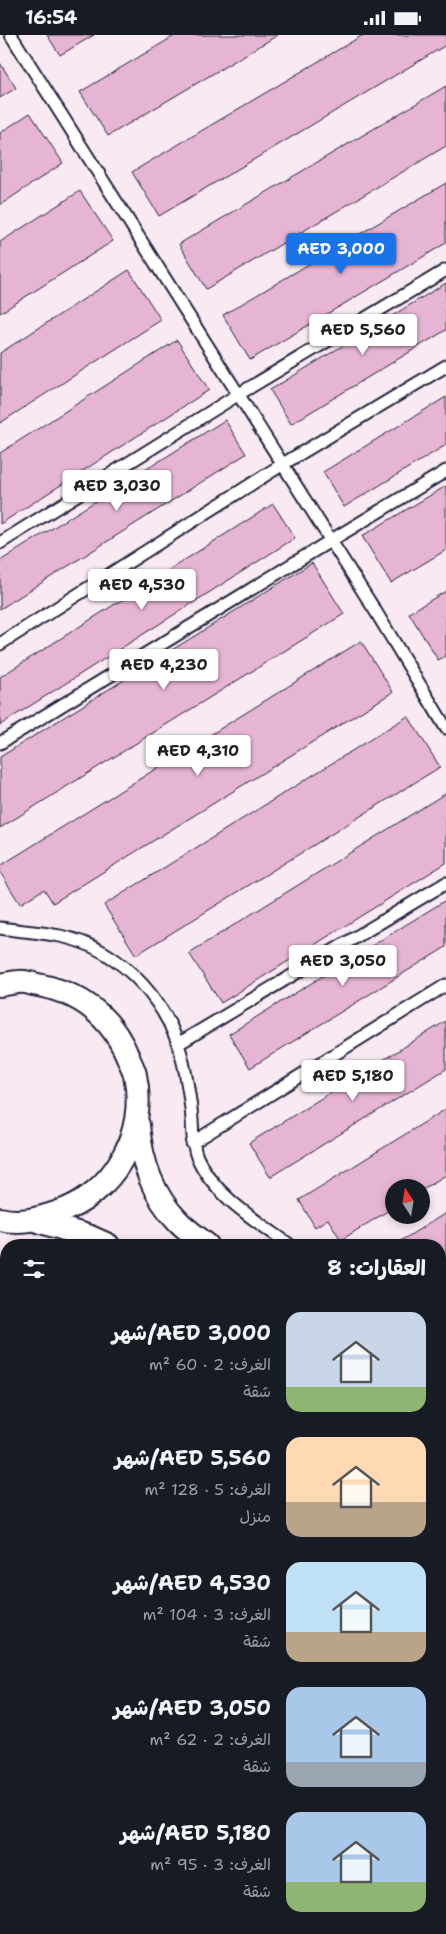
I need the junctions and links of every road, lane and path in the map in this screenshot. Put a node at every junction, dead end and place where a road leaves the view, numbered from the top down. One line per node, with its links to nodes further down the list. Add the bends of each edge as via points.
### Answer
1 (12, 35): 4 (lane)
2 (446, 270): 4 (lane)
3 (446, 366): 5 (lane)
4 (238, 394): 5 (lane); 8 (lane)
5 (283, 464): 7 (lane); 9 (lane)
6 (446, 471): 7 (lane)
7 (330, 541): 10 (lane); 11 (lane)
8 (0, 543)
9 (0, 644)
10 (446, 729)
11 (0, 743)
12 (446, 883): 16 (lane)
13 (0, 928): 16 (lane, via 61,936 110,957 148,990 165,1014)
14 (7, 981): 17 (street, via 59,989 94,1008 120,1038 135,1074)
15 (446, 985): 18 (lane)
16 (178, 1044): 18 (lane, via 189,1094)
17 (138, 1114): 19 (street, via 127,1152 104,1184 73,1207); 22 (street, via 140,1148 160,1200)
18 (192, 1143): 23 (lane, via 203,1168 223,1193)
19 (35, 1219): 20 (street); 21 (street)
20 (2, 1221)
21 (94, 1239)
22 (199, 1239)
23 (282, 1239)

